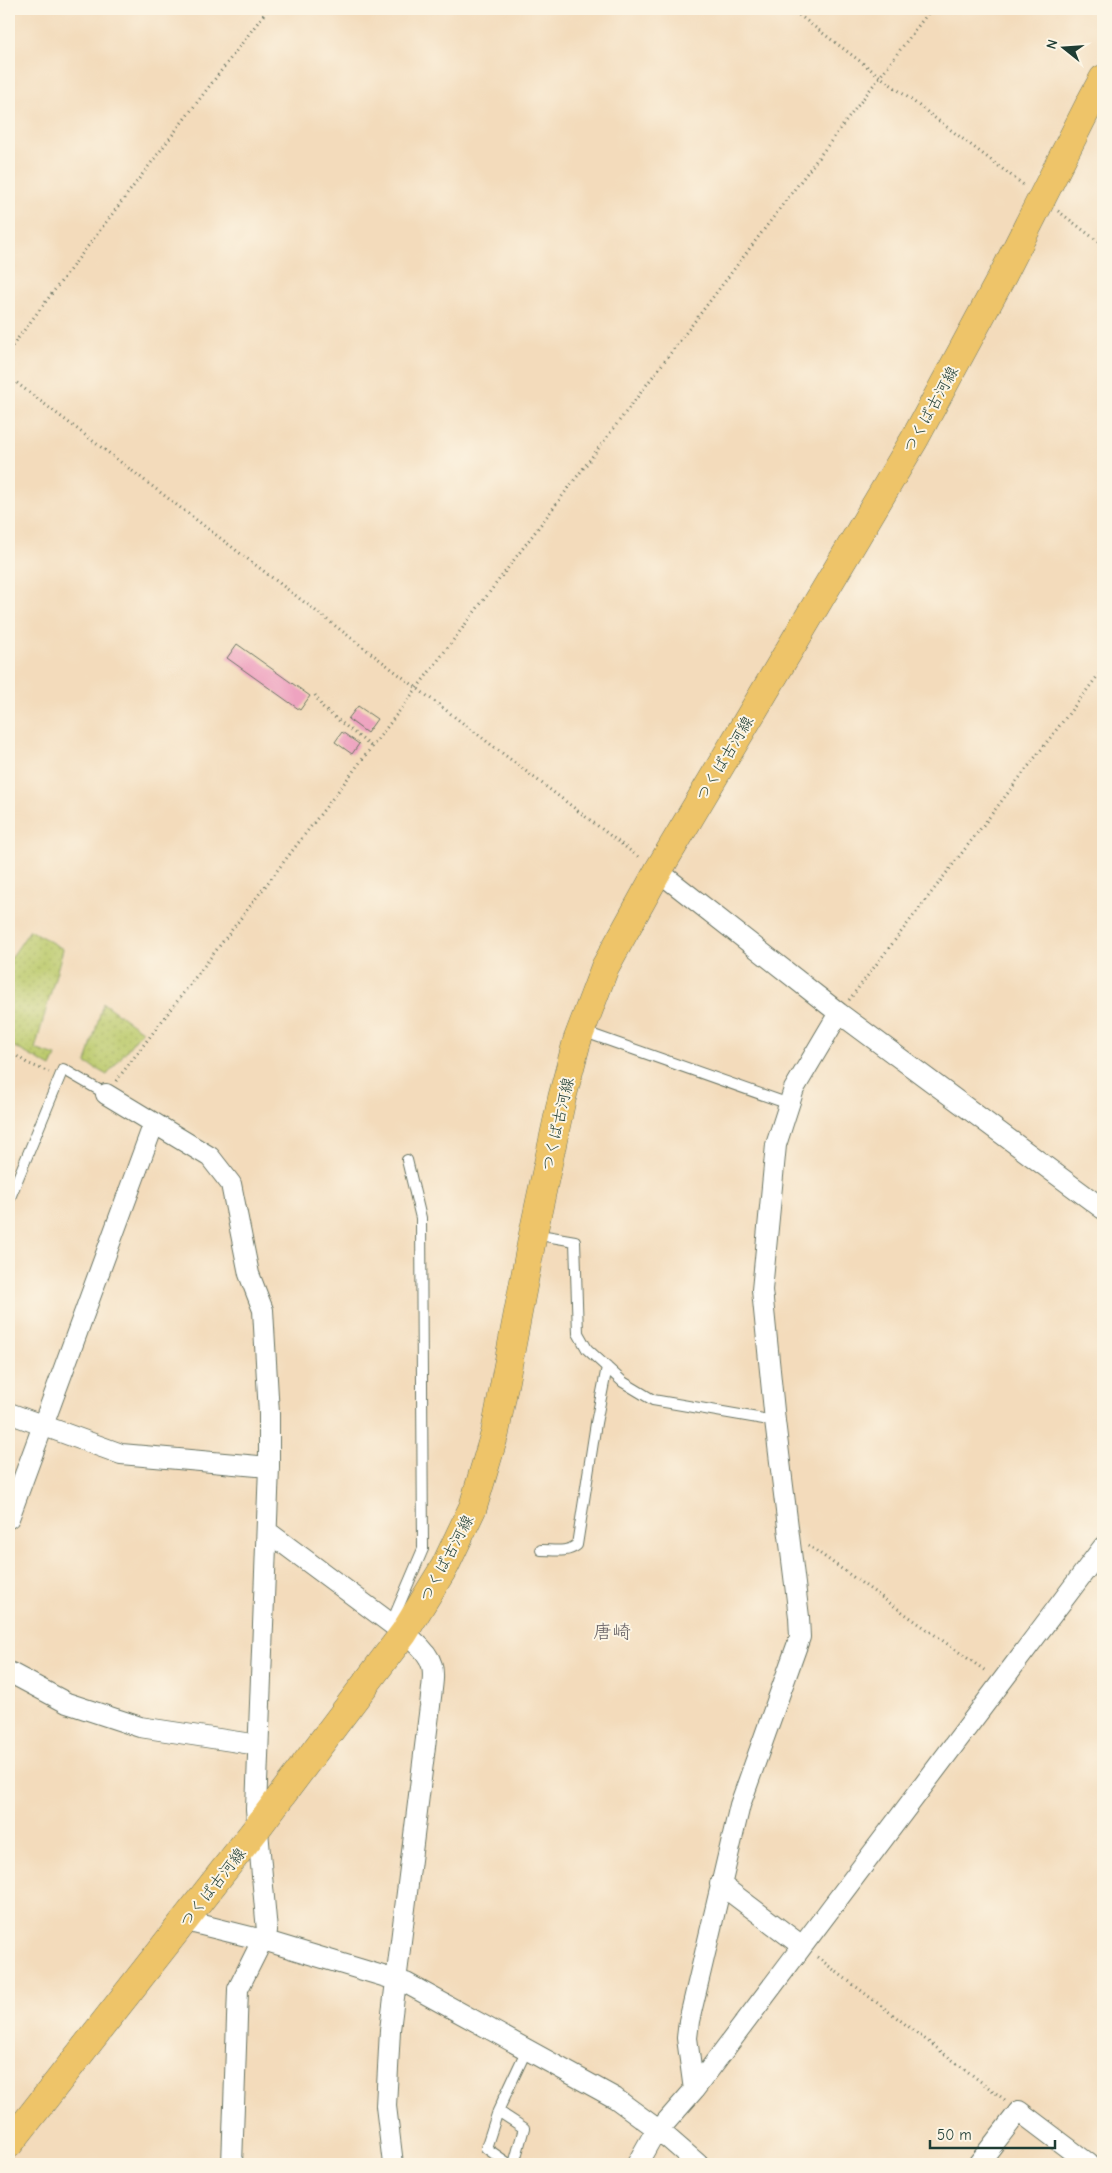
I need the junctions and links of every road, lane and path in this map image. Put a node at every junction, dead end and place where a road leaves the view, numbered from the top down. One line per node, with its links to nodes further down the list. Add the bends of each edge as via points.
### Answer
1 (268, 9): 8 (path)
2 (791, 9): 4 (path)
3 (931, 9): 4 (path)
4 (880, 75): 6 (path); 11 (path)
5 (1103, 79): 6 (main road, つくば古河線)
6 (1042, 198): 7 (path); 14 (main road, つくば古河線, via 914,440)
7 (1103, 246)
8 (9, 350)
9 (9, 377): 11 (path)
10 (1103, 669): 15 (path)
11 (417, 688): 13 (path); 14 (path)
12 (315, 695): 13 (path, via 323,708)
13 (372, 747): 19 (path)
14 (658, 871): 15 (street); 16 (main road, つくば古河線, via 605,967)
15 (839, 1014): 20 (street, via 794,1089); 24 (street)
16 (581, 1031): 20 (lane); 25 (main road, つくば古河線, via 566,1081)
17 (9, 1051): 18 (path, via 27,1063)
18 (59, 1076): 19 (lane, via 63,1069); 23 (lane)
19 (106, 1094): 21 (street)
20 (789, 1104): 28 (street, via 776,1145 762,1290)
21 (154, 1123): 29 (street); 30 (street, via 210,1157 231,1184 248,1274 263,1310)
22 (407, 1160): 36 (lane, via 421,1218 422,1549)
23 (9, 1200)
24 (1103, 1209)
25 (533, 1234): 26 (lane, via 575,1241 578,1333 588,1349); 36 (main road, つくば古河線, via 495,1433 482,1481 453,1551)
26 (607, 1367): 28 (lane, via 653,1400); 35 (lane, via 577,1545 561,1551)
27 (9, 1414): 29 (street)
28 (775, 1421): 33 (street)
29 (44, 1427): 30 (street, via 122,1454); 31 (street)
30 (269, 1467): 32 (street)
31 (9, 1518)
32 (268, 1532): 36 (street); 39 (street)
33 (790, 1534): 38 (path); 41 (street, via 800,1637 740,1805)
34 (1103, 1547): 38 (street)
35 (541, 1550)
36 (397, 1629): 40 (main road, つくば古河線); 45 (street, via 426,1651 433,1663 433,1674)
37 (9, 1672): 39 (street, via 67,1703 140,1726)
38 (1002, 1682): 44 (street)
39 (258, 1745): 40 (street)
40 (257, 1828): 42 (main road, つくば古河線); 43 (street, via 267,1931)
41 (720, 1884): 44 (street); 47 (street, via 688,2021)
42 (186, 1921): 43 (street); 51 (main road, つくば古河線)
43 (263, 1940): 45 (street); 52 (street, via 238,1989)
44 (802, 1946): 47 (street); 49 (path)
45 (397, 1981): 46 (street); 53 (street, via 390,2030 386,2106)
46 (527, 2049): 48 (lane); 50 (street, via 615,2098)
47 (694, 2090): 50 (street)
48 (498, 2111): 54 (lane, via 486,2148); 55 (lane, via 524,2128)
49 (1019, 2111): 58 (street); 59 (street)
50 (660, 2131): 56 (street, via 645,2148); 57 (street)
51 (9, 2144)
52 (232, 2164)
53 (393, 2164)
54 (508, 2164)
55 (514, 2164)
56 (637, 2164)
57 (698, 2164)
58 (978, 2164)
59 (1089, 2164)

